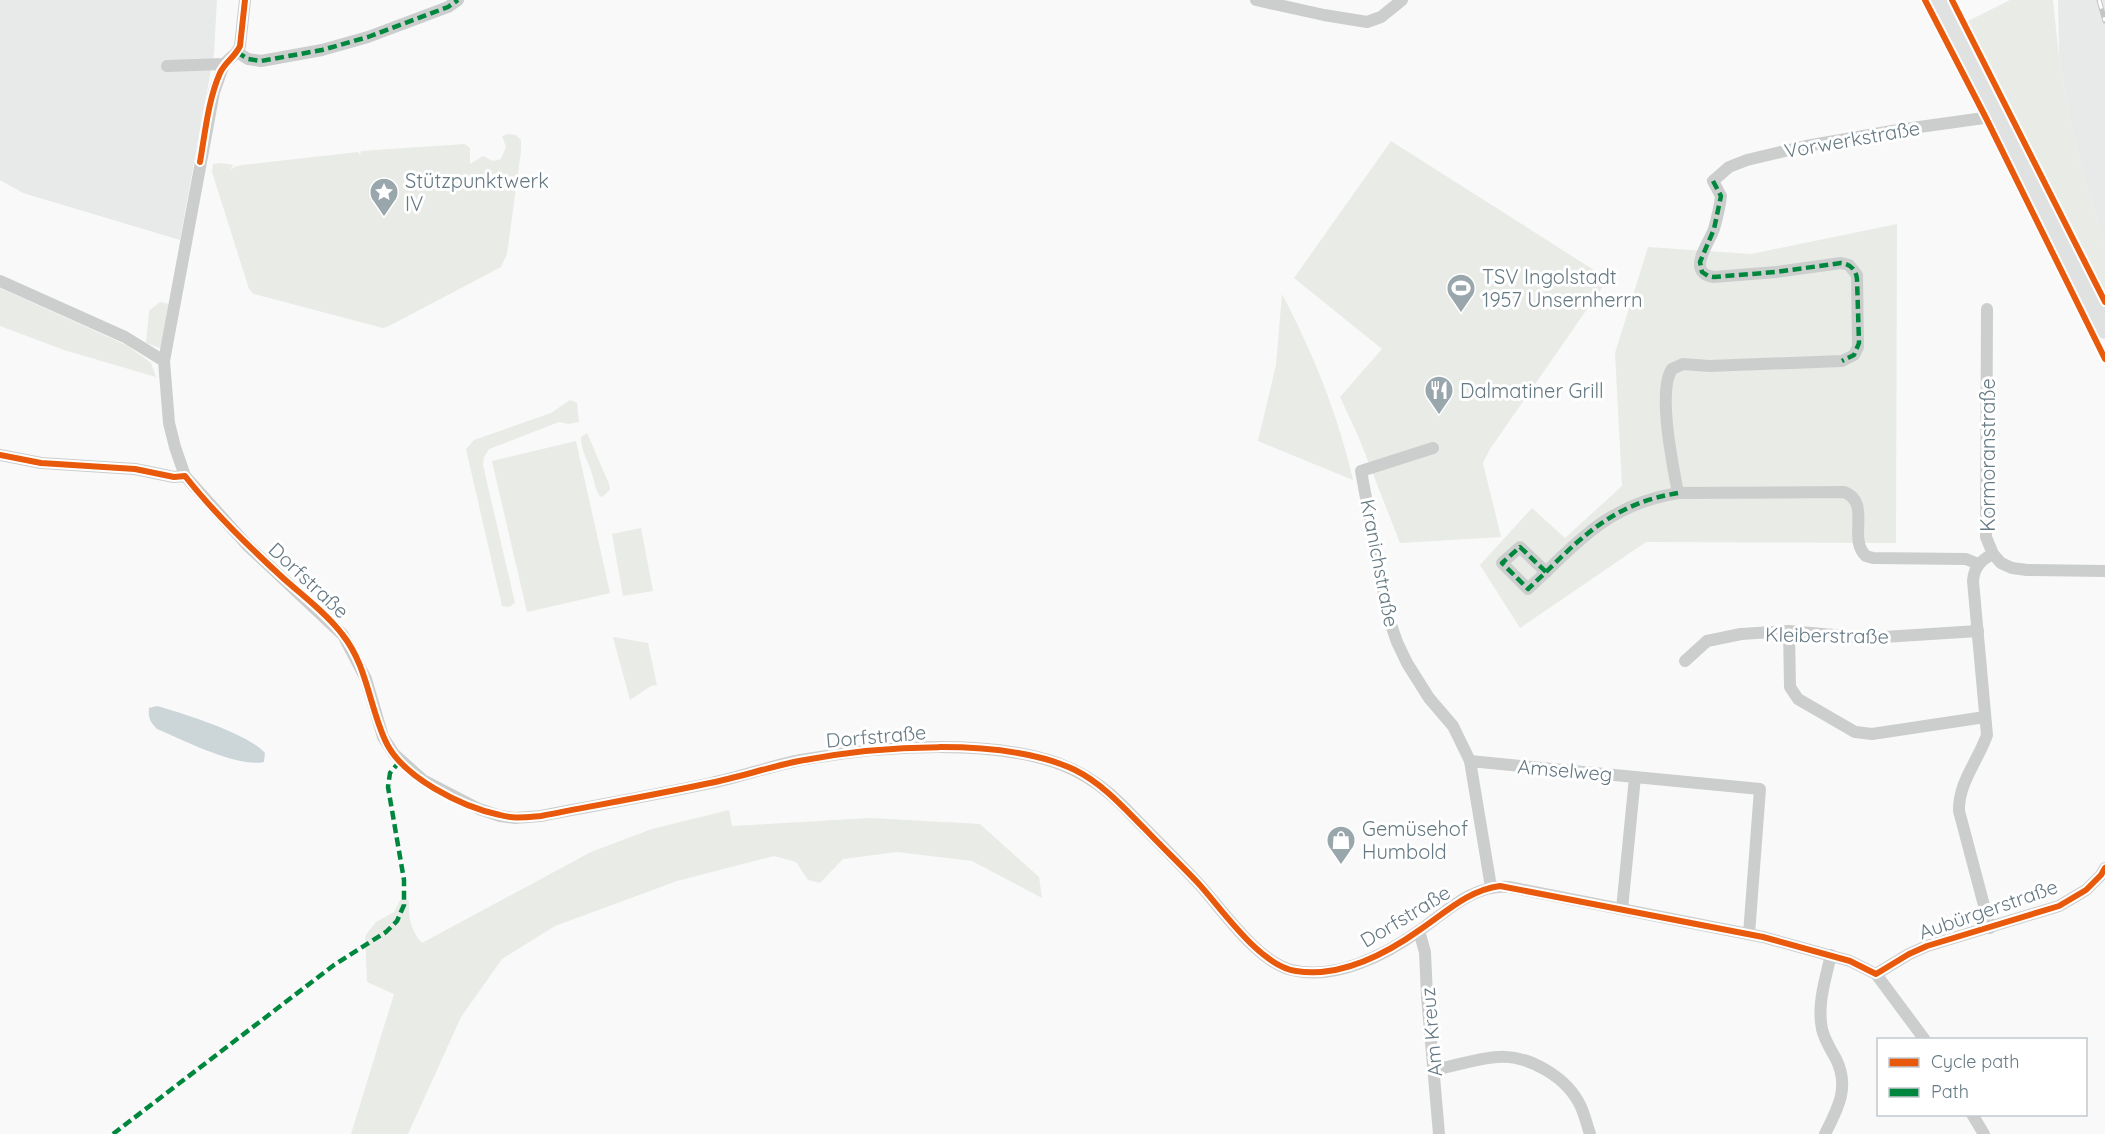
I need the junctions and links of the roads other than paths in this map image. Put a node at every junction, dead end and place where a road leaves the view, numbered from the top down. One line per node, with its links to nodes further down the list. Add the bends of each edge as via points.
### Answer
1 (245, 0): 6 (street)
2 (458, 0): 6 (street, via 368,37 322,50 261,61)
3 (1256, 0): 4 (street, via 1367,22 1381,17)
4 (1402, 0)
5 (1940, 0): 9 (main road)
6 (237, 52): 7 (street)
7 (225, 64): 8 (street); 13 (street, via 214,92)
8 (167, 66)
9 (1998, 116): 12 (main road); 17 (street, Vorwerkstraße, via 1777,153 1738,163 1713,181 1721,196 1714,229 1700,262 1702,272 1714,278 1849,265 1857,275 1859,343 1854,355 1842,361 1683,364 1672,369 1667,380 1666,418)
10 (0, 281): 13 (street, via 125,337)
11 (1987, 309): 18 (street, Kormoranstraße, via 1986,537)
12 (2105, 328)
13 (164, 361): 16 (street, via 169,423)
14 (1434, 448): 26 (street, Kranichstraße, via 1361,471 1388,616 1397,642 1429,698 1453,726)
15 (0, 455): 16 (street, via 40,463)
16 (185, 476): 32 (street, Dorfstraße, via 247,545 343,635 366,679 383,737 394,754 423,780 479,809 515,818 541,816 710,783 799,760 861,751 912,747 996,751 1060,764 1106,790 1249,941 1286,968 1318,972 1350,965 1390,949)
17 (1678, 493): 19 (street, via 1844,492 1852,495 1858,505 1859,547 1866,556 1966,559); 21 (street, via 1647,500 1610,516)
18 (1993, 554): 19 (street); 20 (street, Kormoranstraße, via 2012,568)
19 (1978, 564): 23 (street, via 1973,580)
20 (2105, 571)
21 (1546, 572)
22 (1789, 631): 23 (street, Kleiberstraße, via 1868,638); 24 (street, Kleiberstraße, via 1707,641); 25 (street, via 1790,687 1798,699 1855,732 1872,734)
23 (1978, 631): 25 (street)
24 (1685, 661)
25 (1985, 717): 31 (street, via 1987,735 1962,787 1959,811)
26 (1470, 761): 27 (street, Amselweg); 29 (street, Kranichstraße)
27 (1635, 777): 30 (street, Amselweg); 33 (street, via 1760,789)
28 (2105, 868): 31 (street, Aubürgerstraße, via 2086,890 2059,906)
29 (1491, 887): 30 (street, Dorfstraße); 32 (street, Dorfstraße, via 1468,896)
30 (1622, 909): 33 (street, Dorfstraße)
31 (1990, 928): 35 (street, Aubürgerstraße, via 1927,946)
32 (1419, 931): 37 (street, Am Kreuz, via 1425,952)
33 (1749, 934): 34 (street, Dorfstraße)
34 (1830, 955): 35 (street, Dorfstraße); 41 (street, via 1820,1007 1822,1032 1844,1083)
35 (1876, 974): 36 (street, Dorfstraße)
36 (1924, 1038)
37 (1434, 1070): 39 (street, Am Kreuz); 40 (street, via 1498,1057 1521,1059 1545,1069 1567,1086 1581,1107)
38 (1973, 1116): 42 (street)
39 (1439, 1134)
40 (1590, 1134)
41 (1826, 1134)
42 (1983, 1134)

